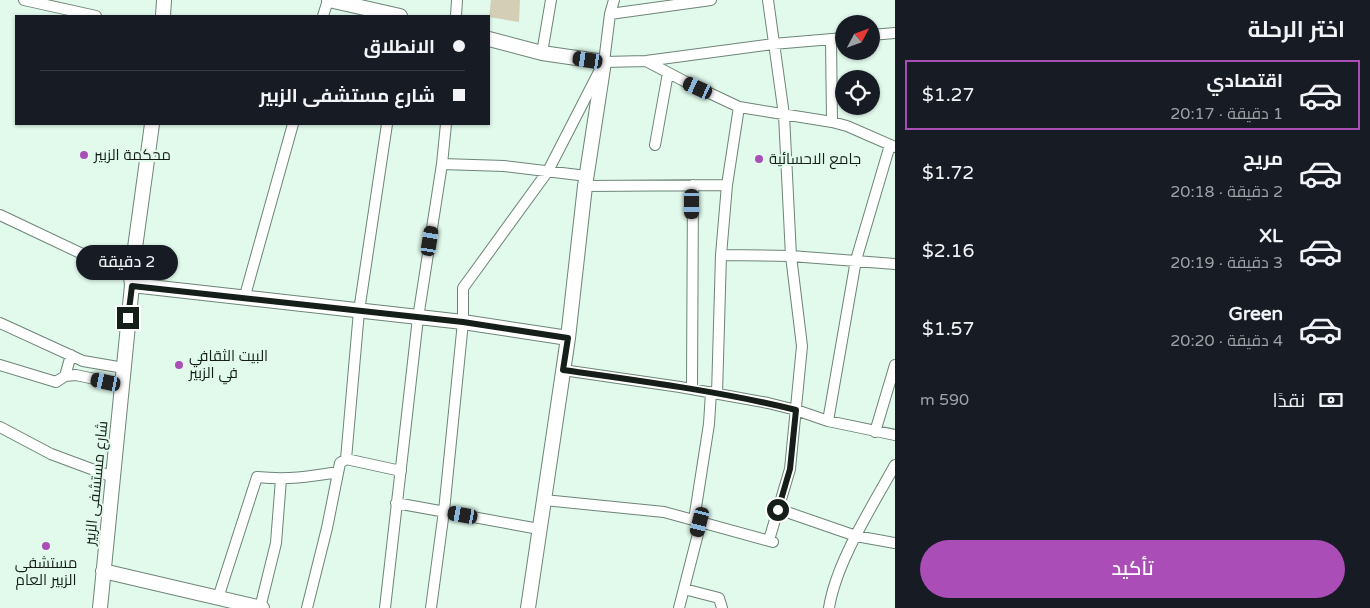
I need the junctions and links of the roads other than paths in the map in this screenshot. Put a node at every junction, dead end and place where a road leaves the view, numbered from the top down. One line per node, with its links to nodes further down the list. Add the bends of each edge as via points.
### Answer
1 (24, 0): 11 (street)
2 (164, 0): 12 (street)
3 (328, 0): 9 (street); 13 (street)
4 (458, 0): 15 (street)
5 (551, 0): 22 (street)
6 (614, 0): 10 (street)
7 (711, 0): 10 (street)
8 (768, 0): 21 (street)
9 (374, 5): 14 (street)
10 (610, 14): 24 (street)
11 (92, 15)
12 (163, 15)
13 (323, 15)
14 (398, 15)
15 (456, 15)
16 (895, 33): 17 (street)
17 (880, 34)
18 (490, 39): 22 (street)
19 (830, 39): 20 (street); 21 (street); 28 (street)
20 (835, 39)
21 (773, 44): 23 (street); 27 (street)
22 (542, 53): 24 (street)
23 (646, 61): 24 (street); 25 (street)
24 (604, 62): 36 (street); 37 (street)
25 (668, 73): 26 (street); 33 (street)
26 (739, 107): 27 (street); 38 (street)
27 (784, 115): 28 (street); 42 (street)
28 (832, 122): 34 (street)
29 (152, 125): 45 (street, شارع مستشفى الزبير)
30 (293, 125): 46 (street)
31 (387, 125): 47 (street)
32 (446, 125): 35 (street)
33 (655, 145)
34 (893, 146): 43 (street)
35 (442, 164): 36 (street); 48 (street)
36 (548, 171): 37 (street); 49 (street, via 463,288)
37 (586, 181): 39 (street); 51 (street)
38 (727, 184): 39 (street); 41 (street)
39 (692, 185): 59 (street)
40 (0, 216): 45 (street)
41 (721, 255): 42 (street); 60 (street)
42 (791, 256): 43 (street); 61 (street, via 802,346)
43 (856, 260): 44 (street); 62 (street)
44 (895, 264)
45 (131, 281): 46 (street); 55 (street, شارع مستشفى الزبير)
46 (244, 299): 47 (street)
47 (359, 311): 48 (street); 66 (street)
48 (418, 318): 49 (street); 68 (street)
49 (463, 322): 51 (street); 75 (street)
50 (0, 323): 52 (street)
51 (568, 338): 56 (street)
52 (71, 355): 55 (street, via 83,361); 57 (street)
53 (0, 365): 57 (street, via 56,382)
54 (895, 366): 64 (street)
55 (124, 368): 58 (street, شارع مستشفى الزبير)
56 (563, 370): 59 (street); 72 (street)
57 (65, 376): 58 (street, via 76,375)
58 (122, 385): 70 (street, شارع مستشفى الزبير)
59 (692, 389): 60 (street)
60 (714, 393): 61 (street); 76 (street)
61 (796, 410): 62 (street); 74 (street, via 790,469)
62 (828, 421): 64 (street)
63 (0, 427): 70 (street, via 51,454)
64 (875, 432): 65 (street)
65 (895, 435)
66 (346, 458): 68 (street); 69 (street, via 340,463)
67 (895, 465): 78 (street)
68 (401, 471): 73 (street)
69 (338, 472): 71 (street); 85 (street)
70 (113, 476): 80 (street, شارع مستشفى الزبير)
71 (281, 479): 82 (street, via 257,476); 84 (street, via 276,543)
72 (544, 500): 76 (street, via 664,512); 77 (street)
73 (396, 503): 75 (street); 86 (street)
74 (778, 510): 76 (street, via 771,541); 78 (street)
75 (444, 512): 77 (street); 87 (street)
76 (697, 521): 81 (street)
77 (539, 529): 88 (street)
78 (856, 536): 79 (street); 91 (street, via 832,591)
79 (895, 543)
80 (104, 571): 82 (street); 83 (street, شارع مستشفى الزبير)
81 (684, 589): 89 (street); 90 (street, via 719,598)
82 (218, 598): 84 (street)
83 (100, 608)
84 (261, 608)
85 (306, 608)
86 (385, 608)
87 (431, 608)
88 (528, 608)
89 (679, 608)
90 (722, 608)
91 (829, 608)

